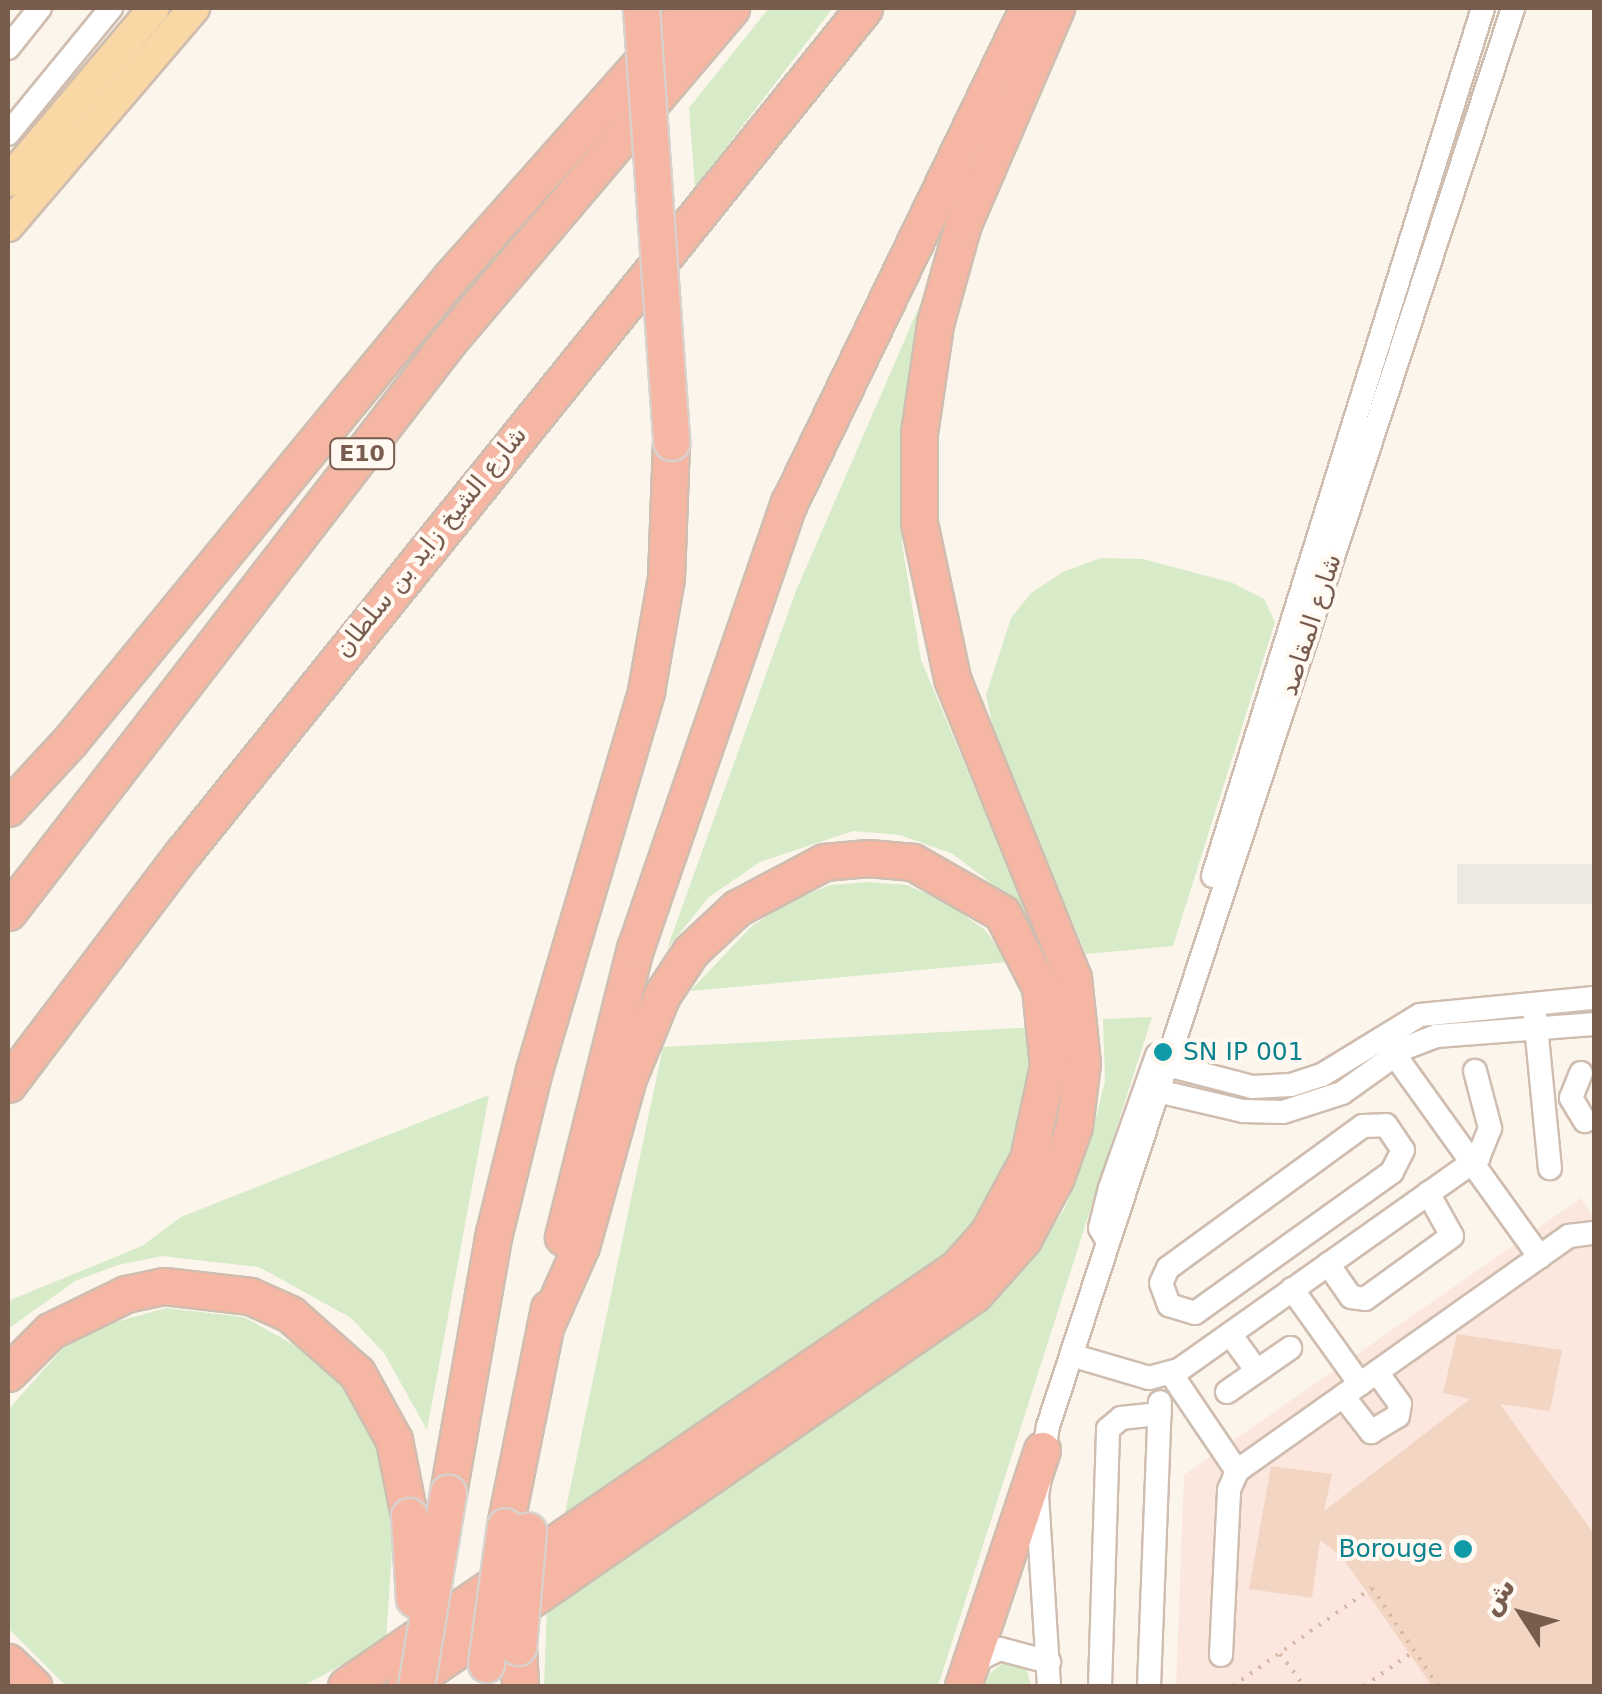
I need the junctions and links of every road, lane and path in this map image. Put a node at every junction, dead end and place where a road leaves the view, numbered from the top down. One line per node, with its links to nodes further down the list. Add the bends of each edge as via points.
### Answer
1 (40, 8): 13 (street)
2 (110, 8): 14 (street)
3 (154, 8): 15 (main road)
4 (194, 8): 16 (main road)
5 (641, 8): 64 (highway, bridge, via 671,442 666,578 646,691 534,1070 494,1233 448,1493)
6 (690, 8): 17 (highway, via 450,278)
7 (731, 8): 19 (highway, E10, via 448,342)
8 (864, 8): 31 (highway, شارع الشيخ زايد بن سلطان, via 207,822)
9 (1028, 8): 30 (highway, via 789,503 635,949)
10 (1056, 8): 20 (highway, via 963,224 934,324 918,433 918,523 952,678)
11 (1484, 8): 18 (street, شارع المقاصد)
12 (1513, 8): 18 (street, شارع المقاصد)
13 (8, 48)
14 (12, 119)
15 (8, 181)
16 (8, 226)
17 (8, 808)
18 (1226, 862): 26 (street, شارع المقاصد)
19 (8, 912)
20 (1044, 951): 30 (highway, via 958,882 913,862 824,862 776,882 691,951); 64 (highway, via 1065,1028 1013,1195 957,1268)
21 (1594, 998): 22 (street)
22 (1534, 1002): 24 (street); 26 (street, via 1420,1015 1336,1067 1291,1085 1252,1087)
23 (1594, 1024): 24 (street)
24 (1536, 1028): 25 (street, via 1436,1036); 29 (street)
25 (1394, 1054): 32 (street, via 1342,1093 1284,1112 1243,1111); 35 (street)
26 (1162, 1064): 32 (street, شارع المقاصد)
27 (1475, 1071): 35 (street, via 1490,1137)
28 (1588, 1072): 29 (street); 33 (street, via 1571,1098)
29 (1541, 1076): 34 (street)
30 (613, 1078): 56 (highway, via 545,1327 528,1412)
31 (8, 1084)
32 (1153, 1090): 47 (street, شارع المقاصد, via 1101,1223 1106,1240)
33 (1590, 1121): 34 (street)
34 (1545, 1124): 36 (street)
35 (1472, 1162): 38 (street); 41 (street)
36 (1550, 1168)
37 (1386, 1176): 39 (street); 44 (street); 44 (street, via 1402,1158 1402,1142 1386,1125 1363,1126 1168,1268 1161,1283 1169,1305 1188,1313)
38 (1428, 1193): 39 (street); 42 (street, via 1452,1236 1393,1279 1358,1301)
39 (1408, 1207): 42 (street)
40 (1594, 1233): 41 (street, via 1569,1236)
41 (1540, 1257): 51 (street)
42 (1328, 1264): 43 (street)
43 (1292, 1290): 45 (street); 51 (street)
44 (1202, 1307): 45 (street)
45 (1227, 1336): 48 (street); 50 (street)
46 (1290, 1348): 48 (street)
47 (1070, 1355): 50 (street); 54 (street, شارع المقاصد)
48 (1257, 1371): 52 (street)
49 (8, 1373): 64 (highway, bridge, via 50,1331 126,1294 164,1286 250,1296 303,1324 357,1373 394,1440 408,1516)
50 (1166, 1377): 53 (street); 55 (street)
51 (1360, 1384): 55 (street)
52 (1226, 1392)
53 (1160, 1414): 69 (street, via 1121,1418 1108,1429); 70 (street)
54 (1042, 1450): 61 (street, شارع المقاصد, via 1037,1518); 62 (highway)
55 (1237, 1472): 59 (street, via 1229,1490)
56 (517, 1528): 63 (highway, bridge); 67 (highway, bridge)
57 (1414, 1651): 58 (path, via 1372,1588); 73 (path); 74 (path)
58 (1280, 1654): 71 (path); 72 (path)
59 (1221, 1655)
60 (8, 1662): 65 (highway)
61 (1049, 1662): 62 (street, via 1000,1649); 68 (street, شارع المقاصد)
62 (966, 1675)
63 (484, 1676)
64 (404, 1681): 66 (highway)
65 (33, 1686)
66 (349, 1686)
67 (520, 1686)
68 (1049, 1686)
69 (1100, 1686)
70 (1148, 1686)
71 (1233, 1686)
72 (1304, 1686)
73 (1364, 1686)
74 (1438, 1686)

